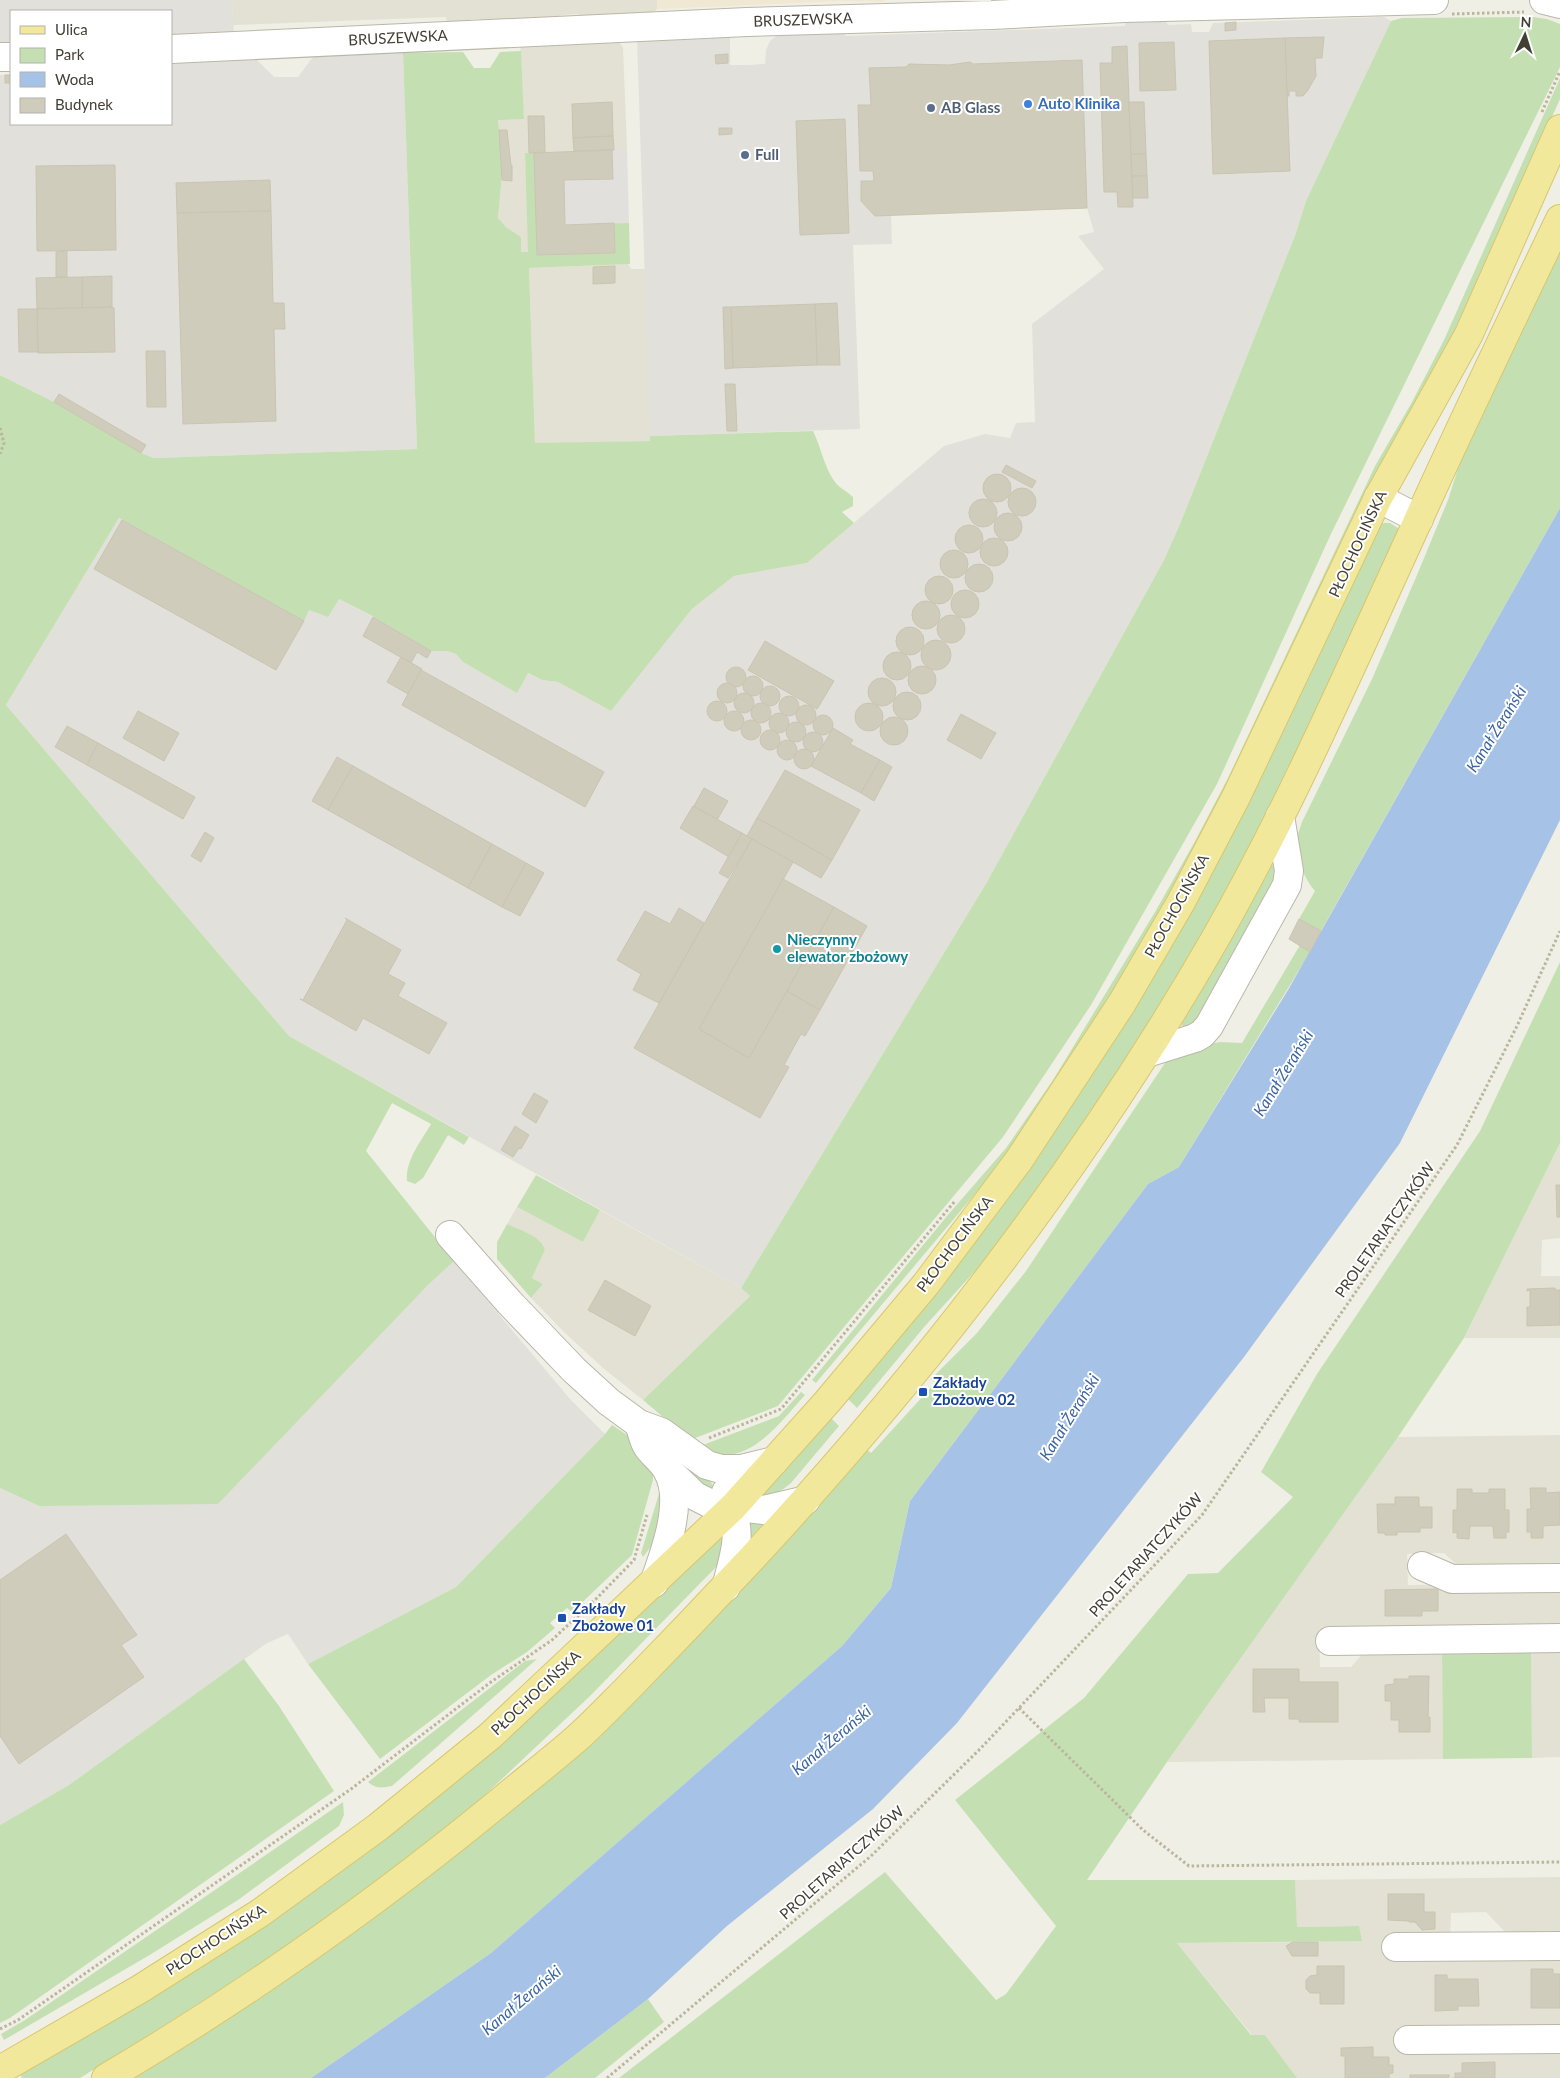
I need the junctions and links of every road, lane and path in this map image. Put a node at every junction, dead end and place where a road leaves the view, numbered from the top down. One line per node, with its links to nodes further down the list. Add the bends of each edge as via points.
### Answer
1 (1424, 0): 2 (street, BRUSZEWSKA); 4 (path, via 1424,15); 5 (street, BRUSZEWSKA, via 738,22)
2 (1434, 0)
3 (1560, 4): 4 (street)
4 (1538, 6)
5 (172, 49)
6 (1560, 71): 7 (path)
7 (1550, 122): 11 (main road, PŁOCHOCIŃSKA, via 1469,334)
8 (1560, 219): 12 (main road)
9 (0, 428): 10 (path, via 4,443)
10 (0, 454)
11 (1378, 498): 12 (street); 20 (main road, PŁOCHOCIŃSKA, via 1236,797 1181,902 1122,1003 1019,1160 926,1284 828,1402)
12 (1419, 519): 13 (main road)
13 (1280, 816): 15 (main road, via 1217,936); 15 (street, via 1289,871 1286,885 1209,1026 1195,1038)
14 (1560, 931): 31 (path, PROLETARIATCZYKÓW, via 1517,1026 1457,1144 1207,1507)
15 (1147, 1053): 22 (main road, via 1014,1246 895,1396)
16 (956, 1200): 19 (path, via 781,1409)
17 (450, 1235): 18 (street, via 574,1370)
18 (639, 1424): 19 (street); 21 (street, via 646,1445)
19 (704, 1453): 20 (street, via 721,1470 740,1470); 24 (street)
20 (774, 1461): 24 (main road, PŁOCHOCIŃSKA)
21 (667, 1469): 24 (street, via 695,1496 711,1504); 27 (street, via 674,1501 672,1520)
22 (806, 1500): 24 (street, via 764,1510); 28 (main road)
23 (649, 1507): 35 (path, via 634,1560 552,1640 491,1682 352,1789 18,2020)
24 (733, 1507): 27 (main road, PŁOCHOCIŃSKA); 28 (street, via 738,1542)
25 (1422, 1566): 26 (street, via 1452,1579)
26 (1560, 1578)
27 (654, 1583): 38 (main road, PŁOCHOCIŃSKA, via 490,1736 378,1827 260,1913 140,1989)
28 (726, 1587): 39 (main road, via 578,1737 424,1863 297,1957 168,2042)
29 (1560, 1638): 30 (street)
30 (1330, 1641)
31 (1019, 1708): 32 (path, via 1143,1830 1189,1866); 40 (path, PROLETARIATCZYKÓW, via 871,1856)
32 (1560, 1862)
33 (1560, 1946): 34 (street)
34 (1396, 1948)
35 (0, 2029)
36 (1560, 2039): 37 (street)
37 (1408, 2040)
38 (0, 2070)
39 (106, 2078)
40 (607, 2078)

